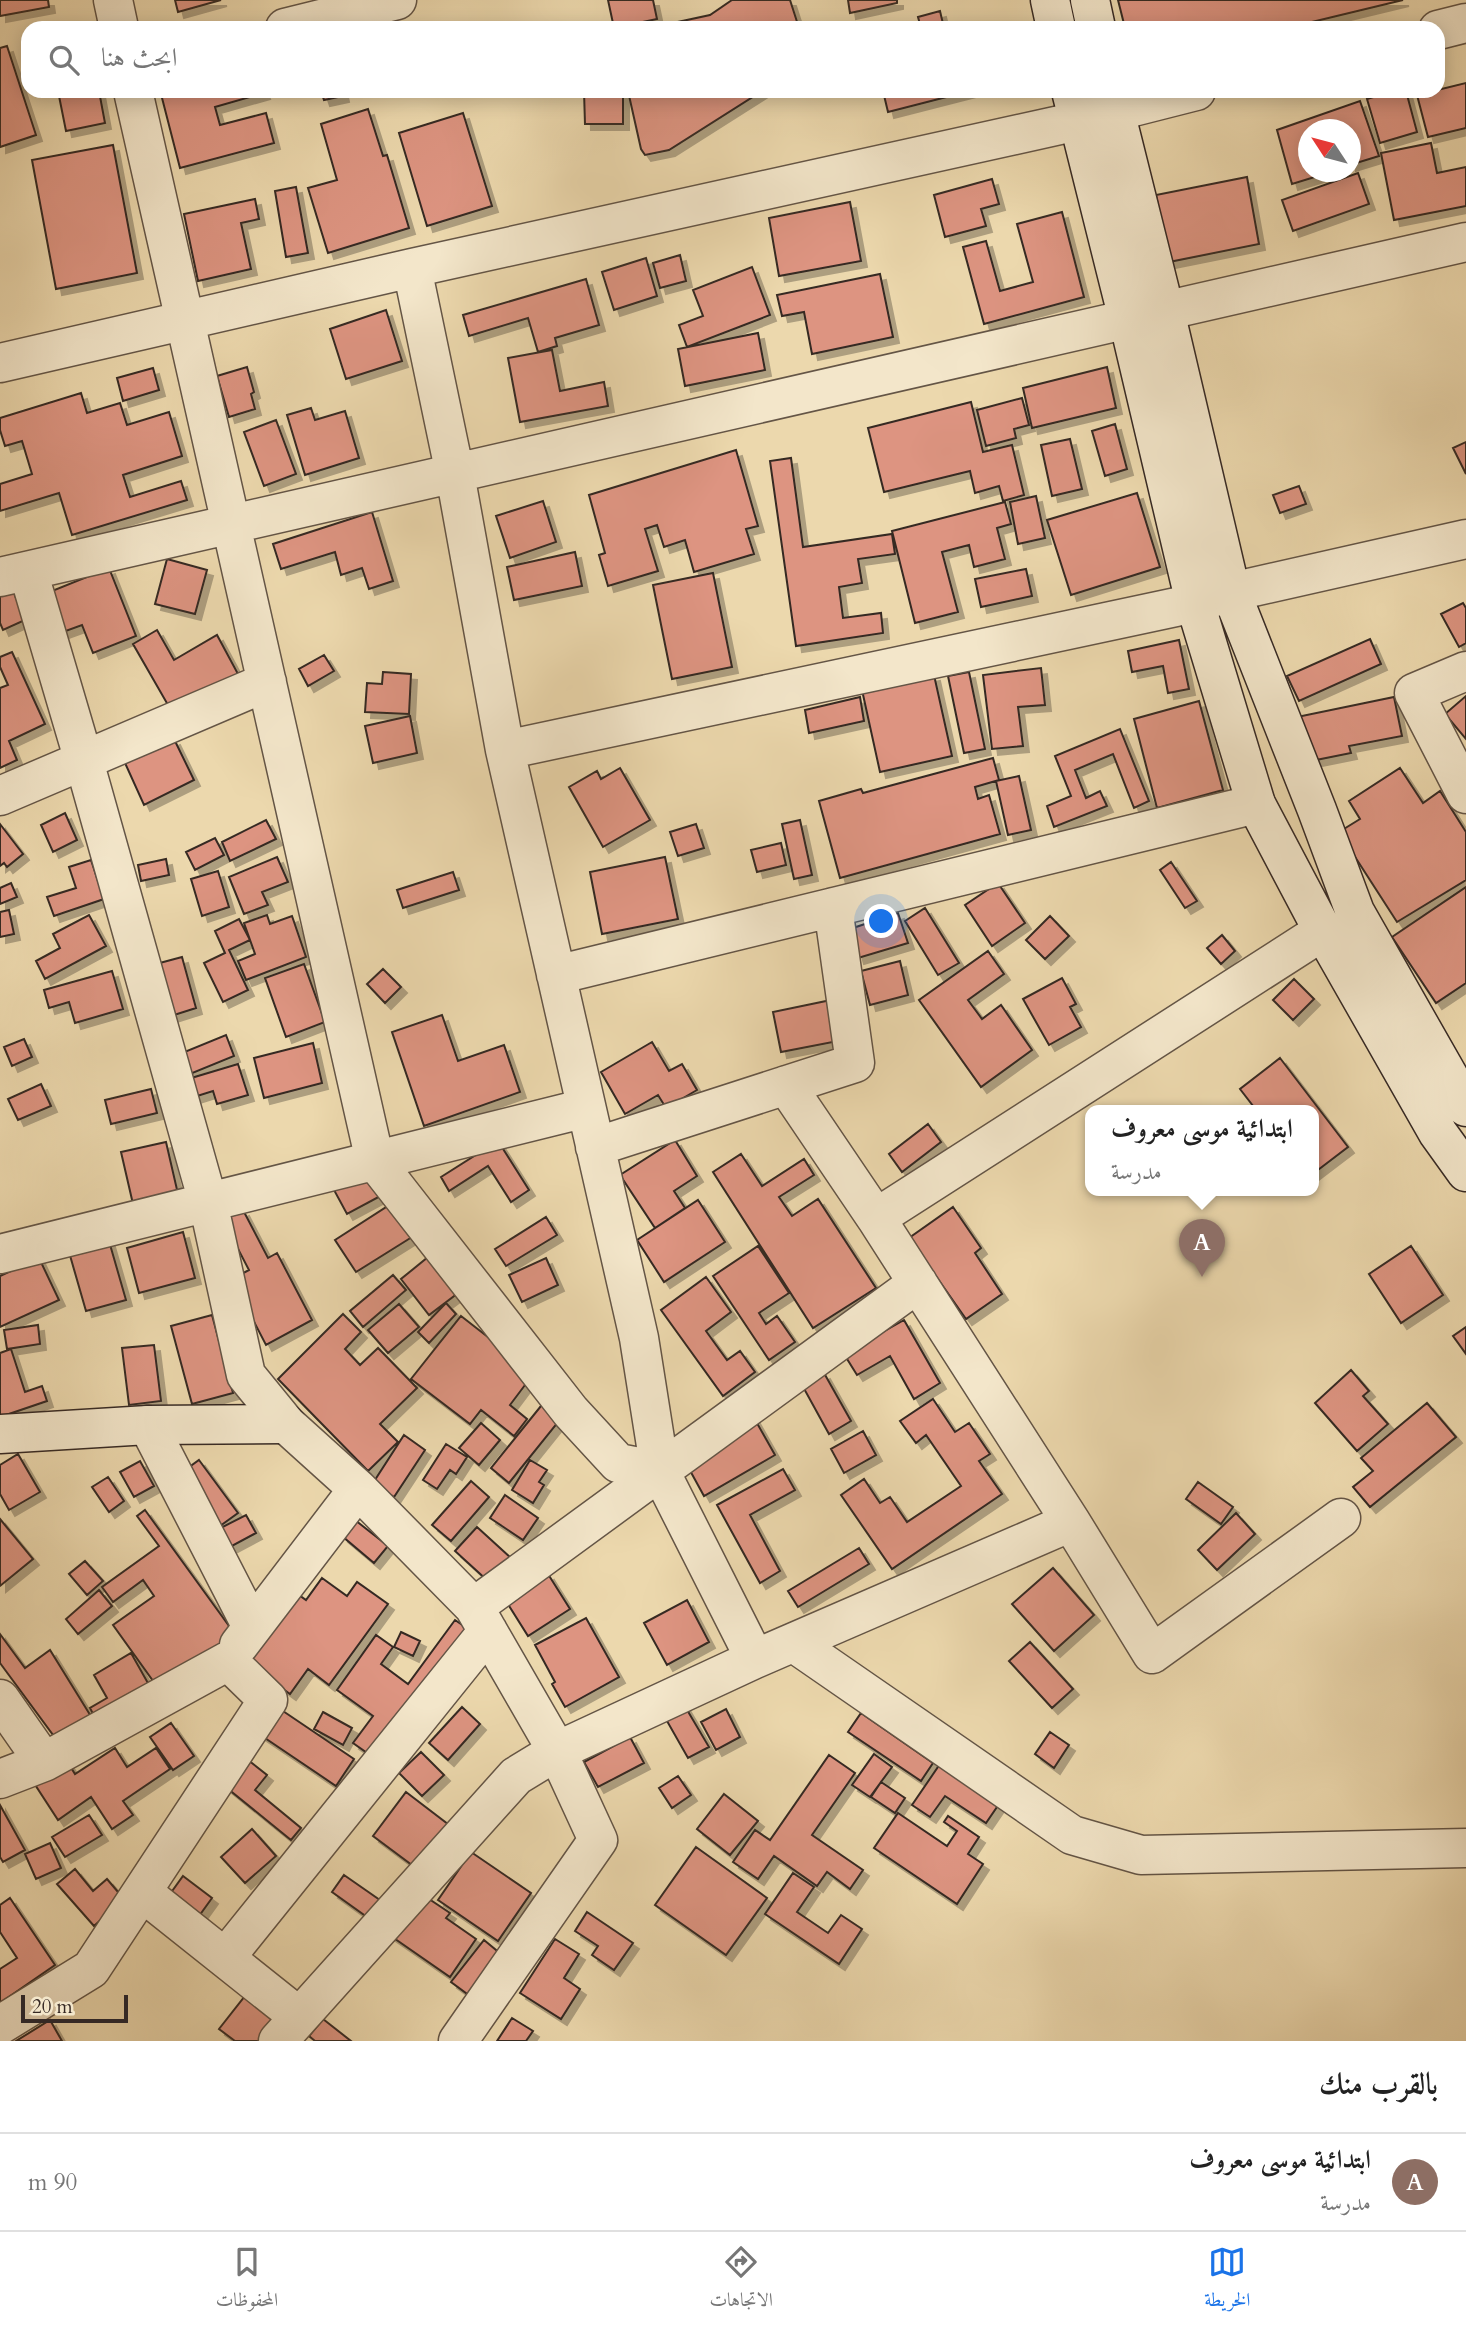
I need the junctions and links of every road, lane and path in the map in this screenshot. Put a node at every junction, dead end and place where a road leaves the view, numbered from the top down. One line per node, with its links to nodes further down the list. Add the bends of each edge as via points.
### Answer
1 (113, 0): 5 (street)
2 (397, 0): 6 (street)
3 (1049, 0): 7 (street)
4 (1090, 0): 8 (street)
5 (118, 21)
6 (313, 21)
7 (1054, 21)
8 (1094, 21)
9 (1466, 23): 10 (street)
10 (1445, 28)
11 (135, 98): 18 (street)
12 (1137, 98): 13 (street)
13 (1112, 101): 14 (street); 17 (street)
14 (1074, 106): 16 (street); 17 (street)
15 (1466, 242): 17 (street)
16 (412, 268): 18 (street); 20 (street)
17 (1146, 315): 20 (street); 24 (street); 25 (street)
18 (185, 320): 19 (street); 21 (street)
19 (0, 363)
20 (455, 474): 21 (street); 28 (street)
21 (232, 526): 23 (street); 27 (street)
22 (1466, 538): 24 (street)
23 (14, 574): 29 (street)
24 (1231, 592): 25 (street); 37 (street, via 1355,912)
25 (1195, 603): 28 (street); 32 (street)
26 (1466, 671): 30 (street, via 1414,693)
27 (267, 682): 29 (street); 40 (street)
28 (505, 750): 35 (street)
29 (84, 761): 31 (street); 42 (street)
30 (1466, 794)
31 (0, 796)
32 (1256, 804): 33 (street); 34 (street)
33 (833, 907): 35 (street); 36 (street, via 855,1063)
34 (1323, 930): 41 (street, via 1438,1133); 43 (street)
35 (556, 975): 38 (street)
36 (786, 1085): 39 (street); 43 (street)
37 (1466, 1107)
38 (586, 1108): 39 (street); 40 (street)
39 (595, 1147): 49 (street, via 639,1338)
40 (375, 1161): 42 (street); 49 (street, via 570,1412 618,1463)
41 (1466, 1172)
42 (208, 1202): 44 (street); 46 (street, via 246,1375)
43 (876, 1218): 45 (street)
44 (0, 1254)
45 (918, 1283): 49 (street); 52 (street)
46 (286, 1424): 47 (street); 50 (street)
47 (148, 1425): 48 (street); 54 (street)
48 (0, 1434)
49 (660, 1471): 53 (street); 56 (street)
50 (358, 1489): 53 (street); 54 (street)
51 (1341, 1518): 52 (street, via 1152,1654)
52 (1071, 1522): 55 (street)
53 (481, 1619): 59 (street); 64 (street)
54 (252, 1627): 57 (street)
55 (793, 1643): 56 (street); 62 (street, via 1072,1835 1141,1855)
56 (755, 1659): 59 (street)
57 (228, 1661): 60 (street); 63 (street, via 268,1700)
58 (0, 1699): 60 (street)
59 (556, 1751): 66 (street, via 516,1776); 67 (street, via 598,1840)
60 (44, 1762): 61 (street)
61 (0, 1779)
62 (1466, 1848)
63 (142, 1892): 64 (street); 65 (street, via 91,1969)
64 (225, 1958): 66 (street)
65 (0, 2025)
66 (288, 2029)
67 (458, 2041)

